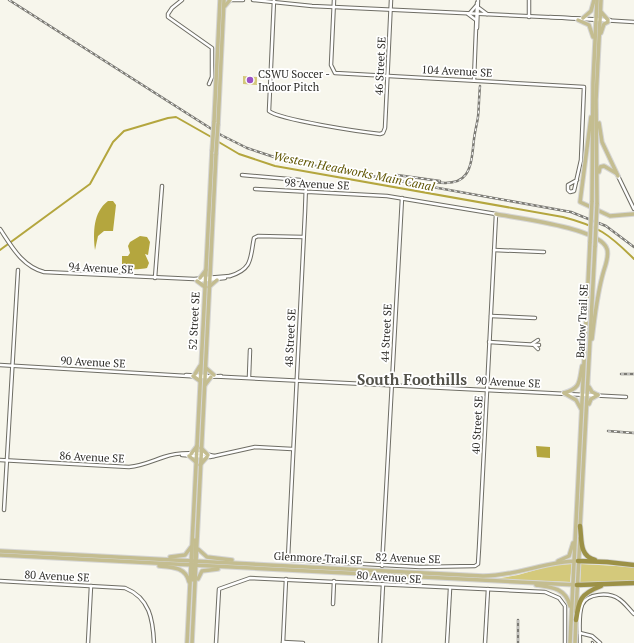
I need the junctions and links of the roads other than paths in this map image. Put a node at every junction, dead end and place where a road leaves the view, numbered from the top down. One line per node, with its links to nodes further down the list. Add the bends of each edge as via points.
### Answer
1 (182, 0): 36 (street, via 172,8 168,17 212,48 212,78)
2 (220, 0): 38 (main road, 52 Street SE)
3 (224, 0): 16 (main road, 52 Street SE)
4 (230, 0): 5 (street); 16 (main road)
5 (243, 0)
6 (253, 0): 12 (street)
7 (334, 0): 14 (street)
8 (392, 0): 17 (street, 46 Street SE)
9 (529, 0): 22 (street)
10 (595, 0): 24 (main road, via 591,11); 27 (main road, Barlow Trail SE)
11 (601, 0): 18 (main road, Barlow Trail SE)
12 (274, 1): 14 (street); 33 (street, 46 Street SE, via 269,111 293,119 383,133)
13 (478, 1): 15 (street); 19 (street); 20 (street)
14 (334, 7): 17 (street); 33 (street, 104 Avenue SE, via 332,71)
15 (479, 8): 20 (street); 21 (street)
16 (224, 9): 38 (main road, 52 Street SE)
17 (391, 10): 19 (street); 33 (street, 46 Street SE)
18 (600, 11): 27 (main road, Barlow Trail SE); 28 (main road)
19 (468, 14): 20 (street); 25 (street)
20 (477, 14): 21 (street); 25 (street); 30 (street)
21 (488, 15): 22 (street)
22 (528, 17): 23 (street)
23 (548, 18): 24 (street); 26 (street)
24 (583, 18): 27 (street)
25 (476, 20): 30 (street)
26 (578, 20): 27 (street); 32 (main road, via 591,28)
27 (598, 20): 28 (street); 31 (main road, Barlow Trail SE); 32 (main road, Barlow Trail SE)
28 (609, 21): 29 (street); 31 (main road, via 604,24)
29 (634, 22)
30 (476, 29): 34 (street)
31 (599, 37): 35 (main road, Barlow Trail SE)
32 (594, 56): 37 (main road, Barlow Trail SE)
33 (388, 76): 34 (street, 104 Avenue SE)
34 (474, 80): 41 (street, 104 Avenue SE, via 583,86 585,88 581,156)
35 (597, 80): 40 (main road, via 600,135); 43 (main road, Barlow Trail SE)
36 (209, 84)
37 (592, 108): 49 (main road, via 580,202 610,216); 69 (main road, Barlow Trail SE, bridge, via 592,202)
38 (216, 123): 54 (main road, 52 Street SE, bridge, via 212,151); 59 (main road, 52 Street SE, bridge)
39 (242, 175): 45 (street, via 300,180 306,184)
40 (618, 176): 43 (main road, via 610,168 602,166); 47 (street)
41 (576, 180): 41 (street, via 574,191 570,192 568,185)
42 (162, 186): 57 (street)
43 (598, 187): 70 (main road, Barlow Trail SE, bridge)
44 (256, 189): 45 (street, 98 Avenue SE)
45 (306, 192): 46 (street, 98 Avenue SE); 51 (street, 48 Street SE)
46 (402, 198): 48 (street, 98 Avenue SE); 83 (street, 44 Street SE)
47 (634, 209)
48 (496, 214): 52 (street, 40 Street SE); 70 (main road, via 578,230 604,244 607,254 597,296)
49 (634, 214)
50 (0, 229): 57 (street, 94 Avenue SE, via 15,252 29,266 44,272)
51 (303, 237): 56 (street, 94 Avenue SE, via 254,238 253,254 248,265); 80 (street, 48 Street SE)
52 (494, 250): 53 (street); 62 (street, 40 Street SE)
53 (544, 252)
54 (206, 269): 58 (main road); 59 (main road, 52 Street SE)
55 (18, 270): 72 (street)
56 (230, 276): 59 (street, 94 Avenue SE); 60 (street, 94 Avenue SE)
57 (155, 278): 58 (street, 94 Avenue SE)
58 (197, 279): 59 (street, 94 Avenue SE); 61 (main road)
59 (208, 279): 60 (street, 94 Avenue SE); 61 (main road, 52 Street SE)
60 (217, 280): 61 (main road)
61 (207, 288): 73 (main road, 52 Street SE); 74 (main road, 52 Street SE)
62 (491, 316): 63 (street); 64 (street, 40 Street SE)
63 (535, 318)
64 (489, 342): 66 (street); 85 (street, 40 Street SE)
65 (539, 342): 66 (street)
66 (532, 344): 67 (street)
67 (538, 349)
68 (250, 350): 79 (street)
69 (585, 351): 75 (main road, Barlow Trail SE); 86 (main road, via 579,383 573,390)
70 (589, 360): 81 (main road, Barlow Trail SE)
71 (0, 365): 72 (street, 90 Avenue SE)
72 (11, 365): 76 (street, 90 Avenue SE); 101 (street)
73 (201, 365): 76 (main road); 77 (main road, 52 Street SE)
74 (205, 367): 77 (main road, 52 Street SE); 78 (main road)
75 (584, 372): 87 (main road, Barlow Trail SE); 88 (main road, via 585,392)
76 (194, 375): 77 (street, 90 Avenue SE); 82 (main road)
77 (202, 375): 78 (street, 90 Avenue SE); 82 (main road, 52 Street SE); 84 (main road, 52 Street SE)
78 (213, 376): 79 (street, 90 Avenue SE); 84 (main road)
79 (249, 377): 80 (street, 90 Avenue SE)
80 (296, 379): 83 (street, 90 Avenue SE); 96 (street, 48 Street SE)
81 (588, 379): 88 (main road, Barlow Trail SE); 89 (main road, via 591,391)
82 (200, 381): 94 (main road, 52 Street SE)
83 (391, 384): 85 (street, 90 Avenue SE); 121 (street, 44 Street SE)
84 (203, 387): 95 (main road, 52 Street SE)
85 (487, 389): 86 (street, 90 Avenue SE); 118 (street, 40 Street SE)
86 (564, 393): 87 (street, 90 Avenue SE); 92 (main road, via 580,404)
87 (583, 394): 88 (street, 90 Avenue SE); 92 (main road, Barlow Trail SE); 93 (main road)
88 (588, 395): 89 (street, 90 Avenue SE); 91 (main road, Barlow Trail SE)
89 (598, 395): 90 (street, 90 Avenue SE); 91 (main road, via 590,401)
90 (626, 397)
91 (587, 415): 93 (main road, Barlow Trail SE)
92 (581, 426): 105 (main road, Barlow Trail SE)
93 (586, 436): 105 (main road, Barlow Trail SE)
94 (197, 445): 97 (main road); 98 (main road, 52 Street SE)
95 (201, 448): 98 (main road, 52 Street SE); 99 (main road)
96 (292, 449): 99 (street, 86 Avenue SE, via 255,447); 112 (street, 48 Street SE)
97 (190, 455): 98 (street, 86 Avenue SE); 101 (street, 86 Avenue SE, via 168,456 145,465 133,466); 102 (main road)
98 (198, 456): 99 (street, 86 Avenue SE); 102 (main road, 52 Street SE); 103 (main road, 52 Street SE)
99 (208, 456): 103 (main road)
100 (0, 460): 101 (street, 86 Avenue SE)
101 (6, 460): 104 (street)
102 (196, 462): 106 (main road, 52 Street SE)
103 (199, 466): 108 (main road, 52 Street SE)
104 (4, 510)
105 (578, 527): 113 (main road, Barlow Trail SE); 114 (highway, via 585,554 590,558); 119 (main road, via 569,556)
106 (193, 531): 107 (main road, 52 Street SE); 116 (main road)
107 (192, 544): 111 (main road, via 188,553 179,557); 116 (main road, 52 Street SE)
108 (198, 548): 116 (main road, 52 Street SE); 117 (main road, via 207,557)
109 (0, 551): 111 (main road, Glenmore Trail SE)
110 (0, 555): 115 (main road, Glenmore Trail SE)
111 (131, 558): 116 (main road, Glenmore Trail SE)
112 (288, 559): 121 (street, 82 Avenue SE)
113 (576, 561): 114 (highway, Glenmore Trail SE); 119 (main road, Glenmore Trail SE); 129 (main road, Barlow Trail SE); 129 (main road, Barlow Trail SE, via 577,579)
114 (607, 562): 120 (highway, Glenmore Trail SE)
115 (142, 563): 116 (main road, Glenmore Trail SE); 132 (main road, via 179,568 187,575)
116 (194, 563): 117 (main road, Glenmore Trail SE); 122 (main road, Glenmore Trail SE); 132 (main road, 52 Street SE); 135 (main road, 52 Street SE); 136 (main road)
117 (259, 564): 119 (main road, Glenmore Trail SE, via 497,576)
118 (478, 564): 121 (street, 82 Avenue SE, via 472,567 433,568)
119 (550, 564)
120 (634, 565)
121 (382, 566)
122 (250, 568): 126 (main road, Glenmore Trail SE); 135 (main road, via 202,571 198,576)
123 (286, 579): 125 (street, 80 Avenue SE); 142 (street); 147 (street, 80 Avenue SE, via 250,578 219,589)
124 (0, 581): 131 (street, 80 Avenue SE)
125 (334, 581): 128 (street, 80 Avenue SE); 137 (street)
126 (516, 582): 129 (main road, Glenmore Trail SE); 139 (main road, via 558,589 567,597)
127 (634, 583): 130 (highway)
128 (383, 584): 133 (street, 80 Avenue SE); 149 (street)
129 (574, 584): 130 (highway); 139 (main road, Barlow Trail SE); 140 (main road, Barlow Trail SE)
130 (606, 584): 140 (highway, via 582,597)
131 (91, 586): 143 (street); 144 (street, 80 Avenue SE, via 126,588 136,594 152,617)
132 (190, 588): 145 (main road, 52 Street SE)
133 (450, 589): 134 (street, 80 Avenue SE); 150 (street)
134 (488, 589): 151 (street); 152 (street, 80 Avenue SE, via 540,592 559,598 566,610)
135 (195, 590): 136 (main road, 52 Street SE)
136 (195, 595): 146 (main road, 52 Street SE)
137 (333, 604)
138 (634, 614): 141 (street, via 620,600 607,595 589,598 585,600 581,611)
139 (571, 615): 153 (main road, Barlow Trail SE)
140 (576, 620): 154 (main road, Barlow Trail SE)
141 (580, 633): 155 (street); 156 (street, via 592,636)
142 (283, 642): 148 (street)
143 (88, 643)
144 (154, 643)
145 (187, 643)
146 (192, 643)
147 (216, 643)
148 (303, 643)
149 (380, 643)
150 (447, 643)
151 (486, 643)
152 (564, 643)
153 (570, 643)
154 (575, 643)
155 (580, 643)
156 (600, 643)

